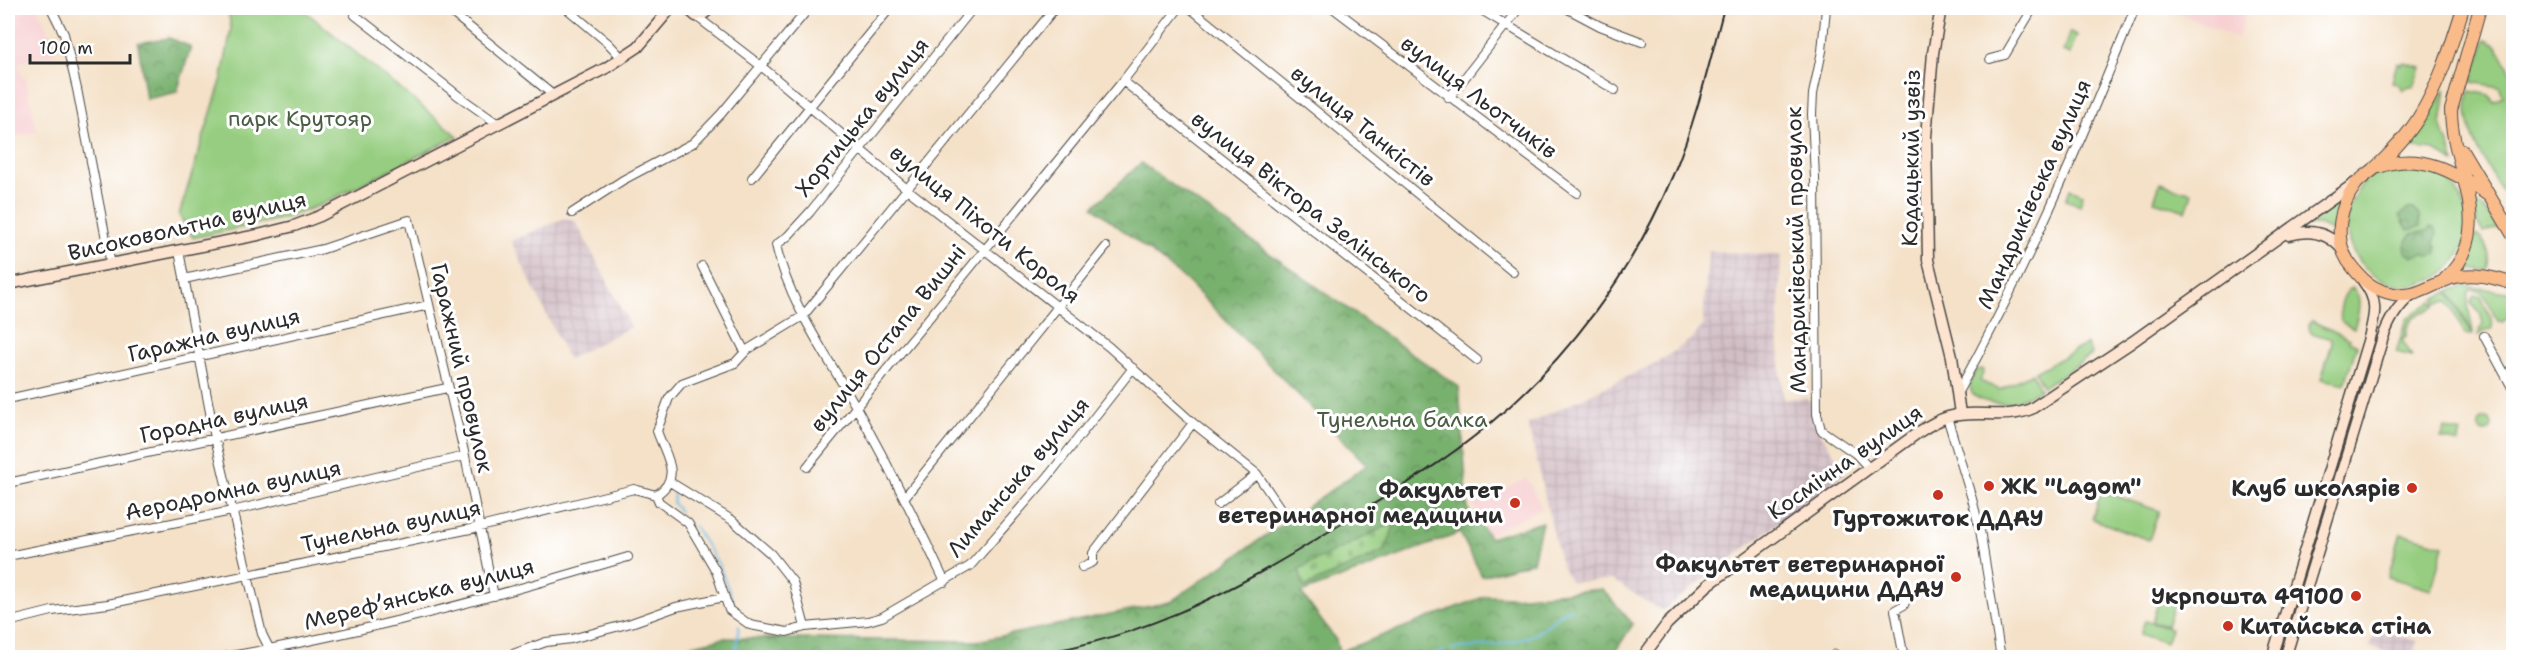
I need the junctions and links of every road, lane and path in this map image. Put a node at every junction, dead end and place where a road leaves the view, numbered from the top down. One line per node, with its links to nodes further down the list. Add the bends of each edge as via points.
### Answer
1 (51, 8): 54 (street, via 64,34 75,80)
2 (446, 8): 32 (street)
3 (566, 8): 27 (street)
4 (670, 8): 27 (main road, Високовольтна вулиця, via 638,47)
5 (687, 8): 24 (main road, вулиця Піхоти Короля)
6 (710, 8): 24 (main road)
7 (808, 8): 29 (street)
8 (890, 8): 34 (street)
9 (973, 8): 37 (street, Хортицька вулиця)
10 (1054, 8): 43 (street)
11 (1179, 8): 30 (street, вулиця Остапа Вишні)
12 (1190, 8): 56 (street, вулиця Танкістів)
13 (1333, 8): 33 (street, вулиця Льотчиків)
14 (1478, 8): 25 (street)
15 (1519, 8): 25 (street)
16 (1566, 8): 26 (street)
17 (1826, 8): 82 (street, Мандриківський провулок, via 1812,114 1817,414 1821,430 1856,453)
18 (1941, 8): 73 (main road, Кодацький узвіз, via 1926,137 1928,260)
19 (2033, 8): 28 (street, via 2005,55)
20 (2135, 8): 73 (street, Мандриківська вулиця, via 2030,253)
21 (2463, 8): 39 (main road, via 2432,96 2413,126)
22 (2480, 8): 36 (main road, via 2452,100)
23 (358, 11): 35 (street)
24 (696, 16): 29 (street, вулиця Піхоти Короля)
25 (1506, 25): 31 (street); 33 (street)
26 (1642, 42)
27 (622, 58): 32 (main road, Високовольтна вулиця)
28 (1990, 59)
29 (761, 66): 34 (street, вулиця Піхоти Короля); 47 (street, via 693,143 622,180)
30 (1123, 81): 51 (street, вулиця Остапа Вишні); 69 (street, вулиця Віктора Зелінського)
31 (1615, 90)
32 (553, 95): 35 (main road, Високовольтна вулиця)
33 (1449, 98): 44 (street, вулиця Льотчиків)
34 (809, 107): 37 (street, вулиця Піхоти Короля); 40 (street)
35 (498, 124): 53 (main road, Високовольтна вулиця, via 320,216 282,229)
36 (2454, 136): 41 (main road); 45 (main road)
37 (860, 147): 43 (street, вулиця Піхоти Короля); 65 (street, Хортицька вулиця, via 810,212 776,245 782,272)
38 (2433, 165): 39 (main road, via 2402,161); 41 (main road); 46 (main road, via 2447,172)
39 (2373, 170): 42 (main road)
40 (752, 178)
41 (2464, 178): 45 (main road); 46 (main road)
42 (2358, 181): 49 (main road, Космічна вулиця); 52 (main road, via 2342,213)
43 (907, 189): 51 (street, вулиця Піхоти Короля); 65 (street)
44 (1577, 193)
45 (2488, 195): 48 (main road)
46 (2467, 197): 59 (main road, via 2471,236 2462,259)
47 (572, 213)
48 (2514, 237)
49 (2280, 238): 52 (main road, Космічна вулиця, via 2298,232 2320,233); 76 (main road, Космічна вулиця, via 2031,409 2010,415)
50 (1106, 247): 64 (street)
51 (984, 248): 64 (street, вулиця Піхоти Короля); 75 (street, вулиця Остапа Вишні)
52 (2342, 248): 57 (main road)
53 (179, 251): 54 (main road, Високовольтна вулиця); 58 (street)
54 (111, 265): 60 (main road, Високовольтна вулиця)
55 (702, 266): 67 (street)
56 (1513, 272)
57 (2361, 278): 62 (main road, via 2386,292); 94 (main road, via 2375,303 2374,318)
58 (184, 279): 63 (street, Гаражний провулок, via 323,249 409,220); 68 (street)
59 (2442, 282): 61 (main road, via 2468,275); 62 (main road)
60 (8, 284)
61 (2514, 284)
62 (2412, 294): 95 (main road, via 2390,319)
63 (429, 305): 68 (street, Гаражна вулиця); 71 (street, Гаражний провулок)
64 (1058, 308): 70 (street, вулиця Піхоти Короля); 87 (street)
65 (803, 316): 67 (street); 75 (street)
66 (2484, 336): 72 (street)
67 (745, 352): 84 (street, via 735,363 689,379 669,398 657,431 669,458)
68 (200, 357): 74 (street, Гаражна вулиця); 79 (street)
69 (1477, 360)
70 (1133, 368): 78 (street, вулиця Піхоти Короля); 98 (street, Лиманська вулиця, via 996,538 970,566)
71 (447, 388): 79 (street, Городна вулиця); 80 (street, Гаражний провулок)
72 (2514, 391)
73 (1958, 392): 76 (main road, Кодацький узвіз)
74 (8, 399)
75 (856, 407): 81 (street, вулиця Остапа Вишні); 87 (street)
76 (1960, 414): 77 (main road, Космічна вулиця)
77 (1947, 417): 82 (main road, Космічна вулиця); 110 (street, via 1980,530)
78 (1193, 423): 83 (street, вулиця Піхоти Короля); 96 (street, via 1093,553 1093,562)
79 (215, 438): 85 (street, Городна вулиця); 89 (street)
80 (465, 456): 89 (street, Аеродромна вулиця); 91 (street, Гаражний провулок)
81 (807, 466)
82 (1869, 468): 108 (main road, Космічна вулиця, via 1708,585 1667,624)
83 (1257, 474): 88 (street); 90 (street, вулиця Піхоти Короля, via 1280,508)
84 (670, 482): 86 (street); 103 (street, via 732,520 771,554 793,582)
85 (8, 483)
86 (656, 495): 91 (street, Тунельна вулиця, via 627,489); 101 (street, via 659,502 688,523 716,571)
87 (904, 498): 98 (street)
88 (1218, 504)
89 (232, 511): 92 (street, Аеродромна вулиця); 97 (street)
90 (1281, 516)
91 (480, 527): 97 (street, Тунельна вулиця); 100 (street, Гаражний провулок)
92 (8, 556)
93 (628, 557): 100 (street, Мерефʼянська вулиця)
94 (2300, 559): 95 (main road); 111 (main road)
95 (2313, 563): 112 (main road)
96 (1082, 567)
97 (248, 575): 102 (street, Тунельна вулиця); 104 (street)
98 (945, 582): 103 (street, Лиманська вулиця, via 868,621)
99 (1909, 592): 109 (street, via 1904,605 1895,610)
100 (494, 596): 104 (street, Мерефʼянська вулиця)
101 (724, 597): 103 (street, Лиманська вулиця, via 729,610 750,624 786,632); 107 (street, via 676,607 631,624 546,642)
102 (8, 622)
103 (805, 627)
104 (268, 649): 105 (street, Мерефʼянська вулиця); 106 (street)
105 (218, 657)
106 (274, 657)
107 (502, 657)
108 (1642, 657)
109 (1904, 657)
110 (2001, 657)
111 (2272, 657)
112 (2285, 657)

